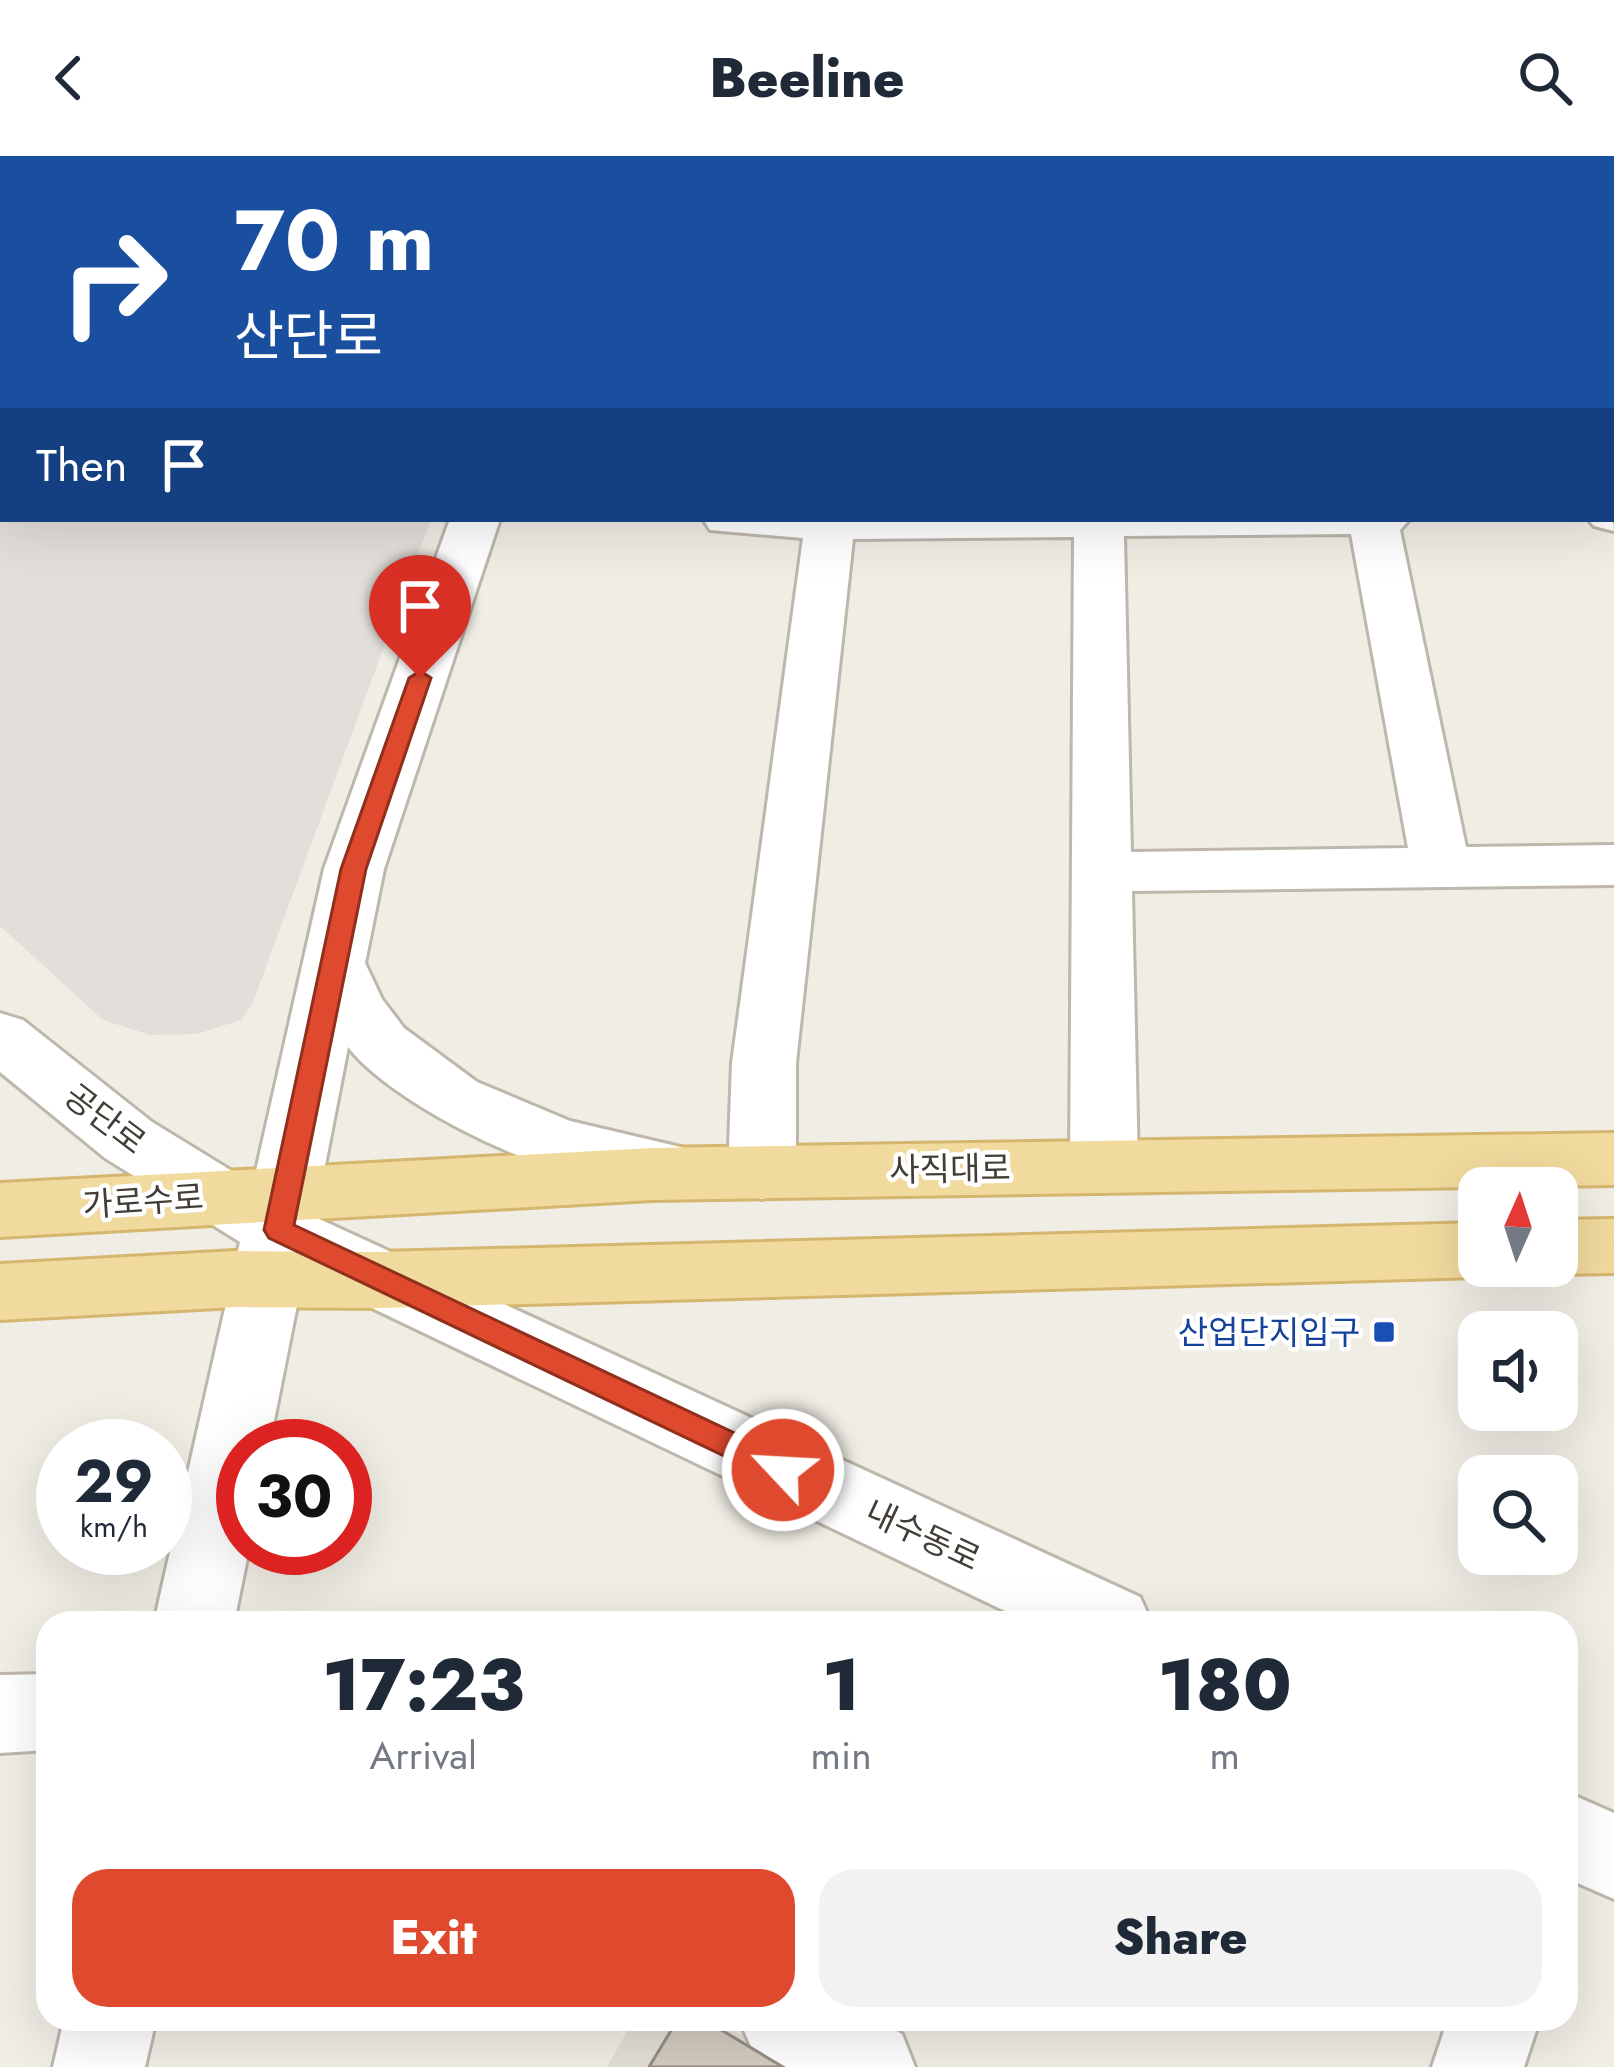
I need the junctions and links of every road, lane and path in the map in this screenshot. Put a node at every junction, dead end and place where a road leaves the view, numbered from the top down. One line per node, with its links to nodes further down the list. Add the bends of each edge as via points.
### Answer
1 (474, 522): 10 (street, via 354,869)
2 (789, 522): 6 (street)
3 (1009, 522): 6 (street)
4 (1099, 522): 9 (street)
5 (1374, 522): 8 (street)
6 (830, 524): 14 (street, via 764,1064)
7 (1614, 865): 8 (street)
8 (1441, 867): 9 (street)
9 (1102, 872): 13 (street)
10 (333, 960): 14 (street, via 388,1052 483,1114 568,1144); 17 (street)
11 (0, 1036): 15 (street, 공단로)
12 (1614, 1159): 13 (main road, 사직대로)
13 (1104, 1167): 14 (main road, 사직대로)
14 (729, 1173): 17 (main road, 사직대로)
15 (214, 1196): 16 (main road, 가로수로); 17 (street, 공단로)
16 (0, 1210)
17 (277, 1233): 21 (main road); 22 (main road); 23 (street)
18 (1614, 1246): 19 (main road)
19 (1578, 1247)
20 (1458, 1251): 21 (main road)
21 (381, 1280): 24 (street, 내수동로)
22 (0, 1292)
23 (197, 1611)
24 (1086, 1611)
25 (36, 1712): 26 (street)
26 (0, 1714)
27 (1578, 1840): 28 (street)
28 (1614, 1857)
29 (107, 2031): 32 (street)
30 (806, 2031): 33 (street)
31 (1490, 2031): 34 (street)
32 (99, 2067)
33 (869, 2067)
34 (1478, 2067)

